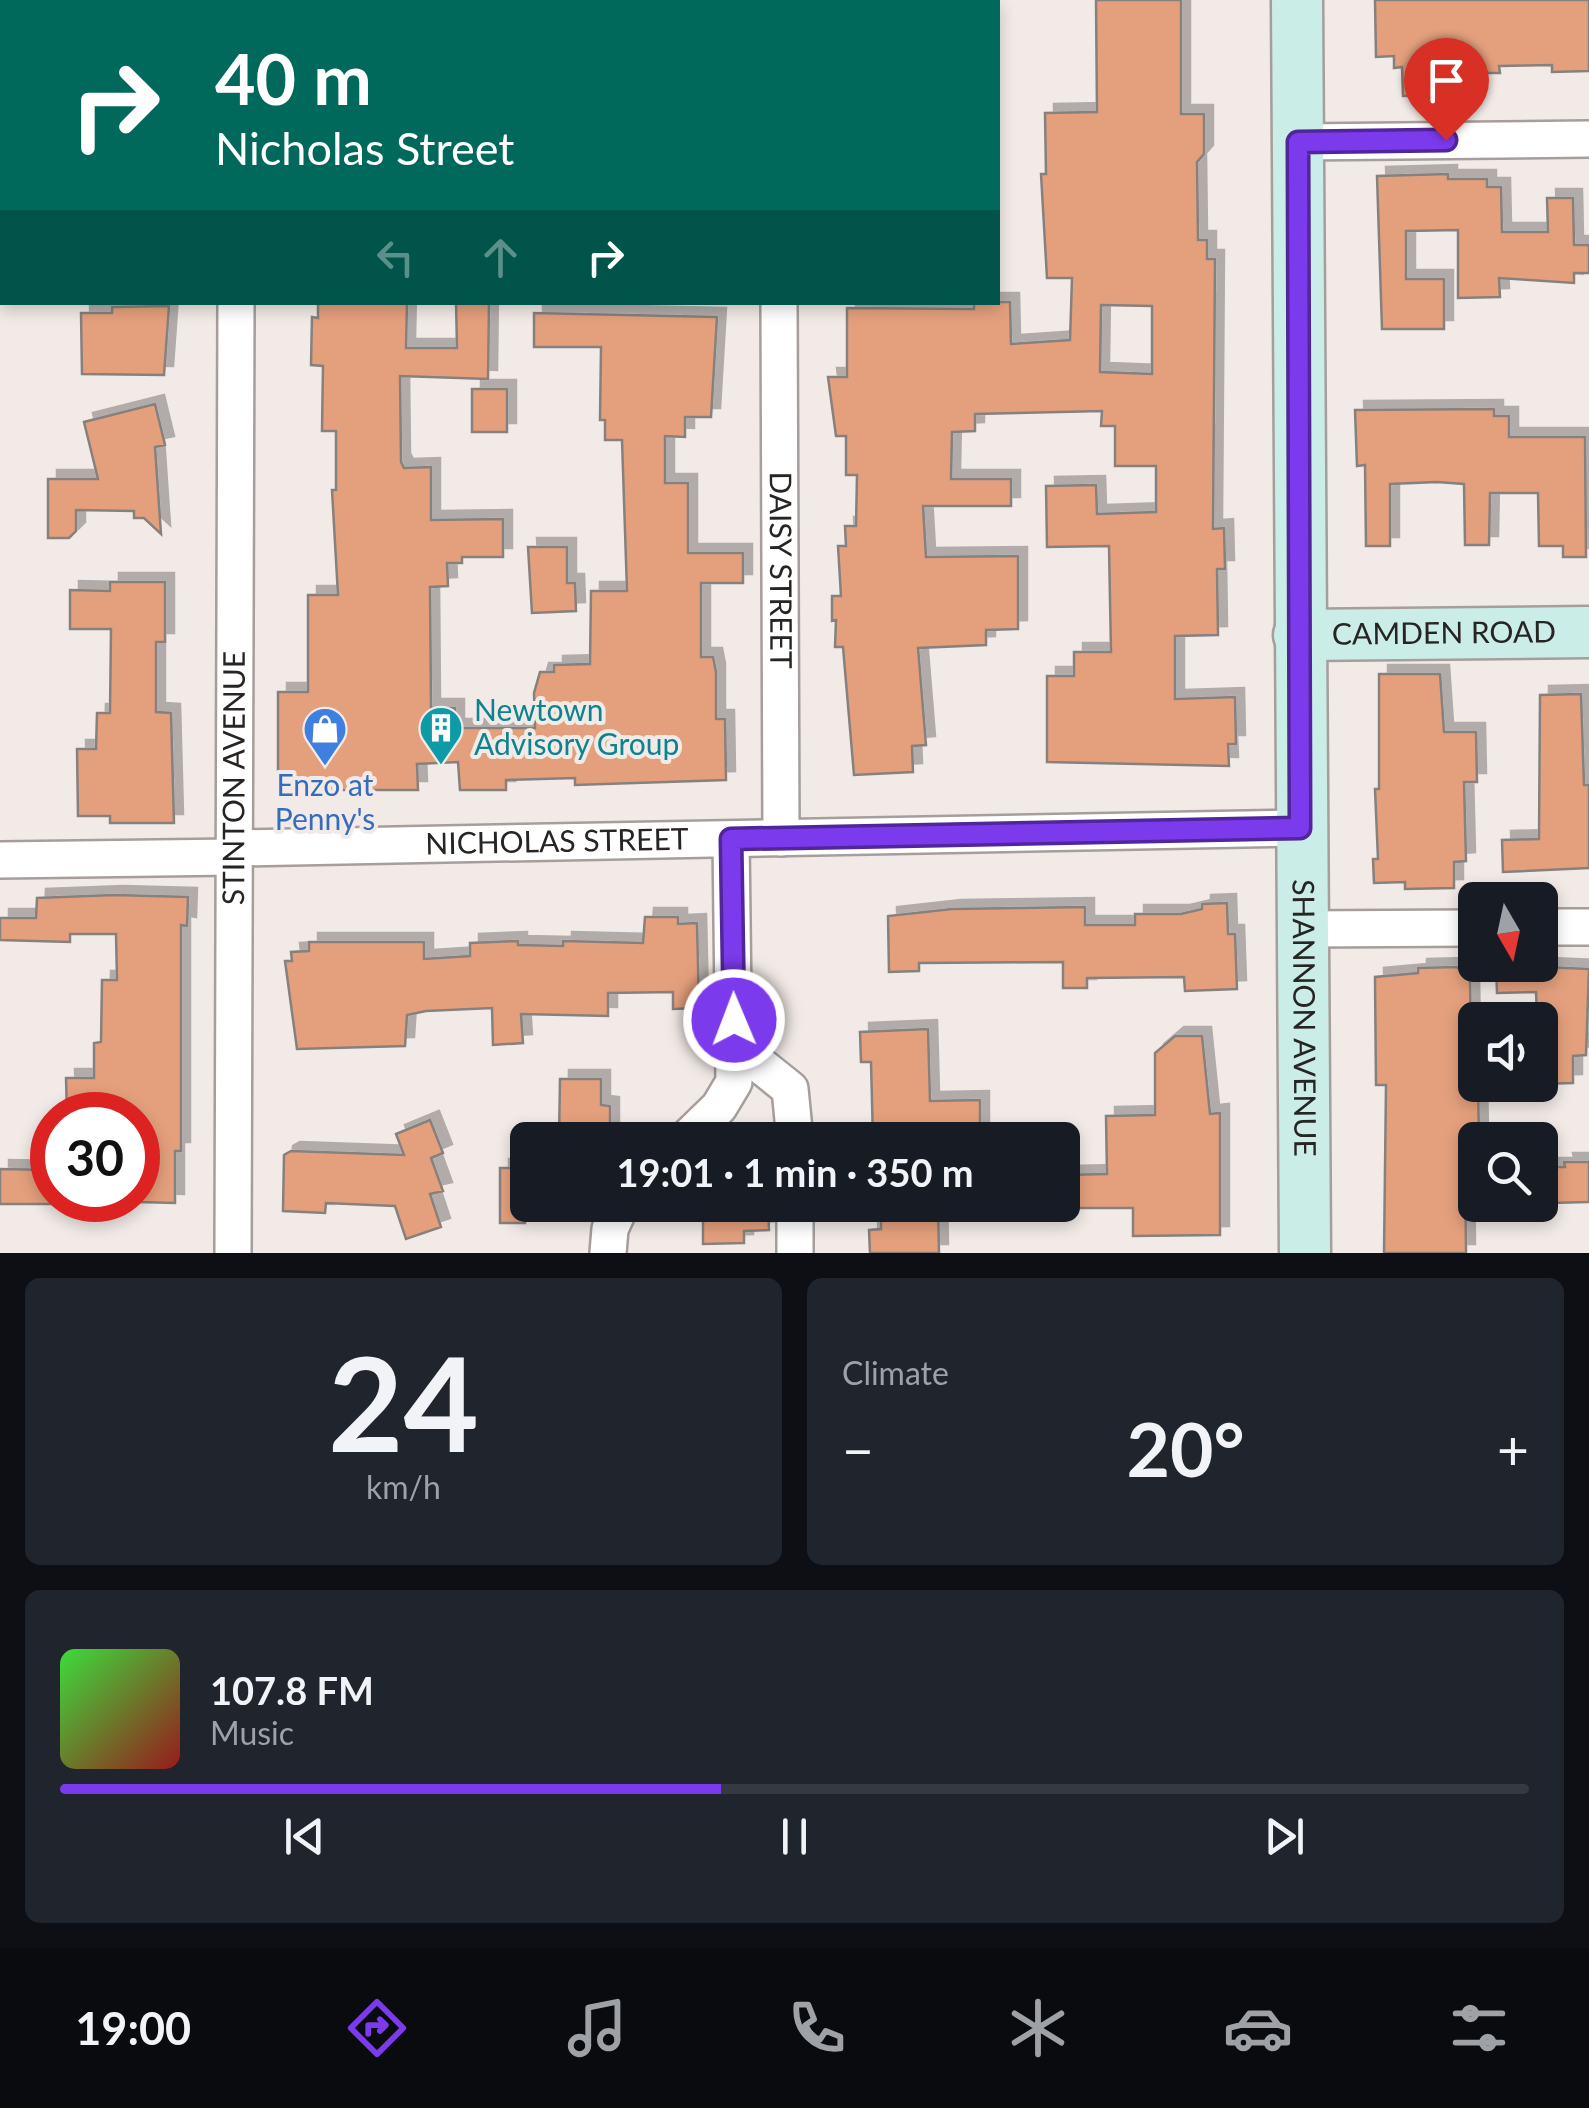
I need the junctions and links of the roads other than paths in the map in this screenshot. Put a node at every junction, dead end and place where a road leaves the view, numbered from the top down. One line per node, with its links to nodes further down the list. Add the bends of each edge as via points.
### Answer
1 (1297, 0): 3 (main road, SHANNON AVENUE)
2 (1589, 138): 3 (street)
3 (1298, 142): 7 (main road, SHANNON AVENUE)
4 (236, 305): 11 (street, STINTON AVENUE)
5 (779, 305): 9 (street, DAISY STREET)
6 (1589, 632): 7 (main road, CAMDEN ROAD)
7 (1299, 635): 8 (main road, SHANNON AVENUE)
8 (1300, 828): 9 (street, NICHOLAS STREET); 16 (main road, SHANNON AVENUE)
9 (781, 838): 10 (street, NICHOLAS STREET)
10 (731, 839): 11 (street, NICHOLAS STREET); 17 (street)
11 (235, 853): 12 (street, NICHOLAS STREET); 22 (street, STINTON AVENUE)
12 (0, 860)
13 (1558, 927): 14 (street)
14 (1589, 927)
15 (1458, 928): 16 (street)
16 (1302, 929): 25 (main road, SHANNON AVENUE)
17 (734, 1057): 18 (street, via 729,1094); 19 (street, via 760,1065 790,1089)
18 (703, 1122)
19 (793, 1122)
20 (613, 1222): 23 (street)
21 (795, 1222): 24 (street)
22 (234, 1253)
23 (608, 1253)
24 (795, 1253)
25 (1305, 1253)

